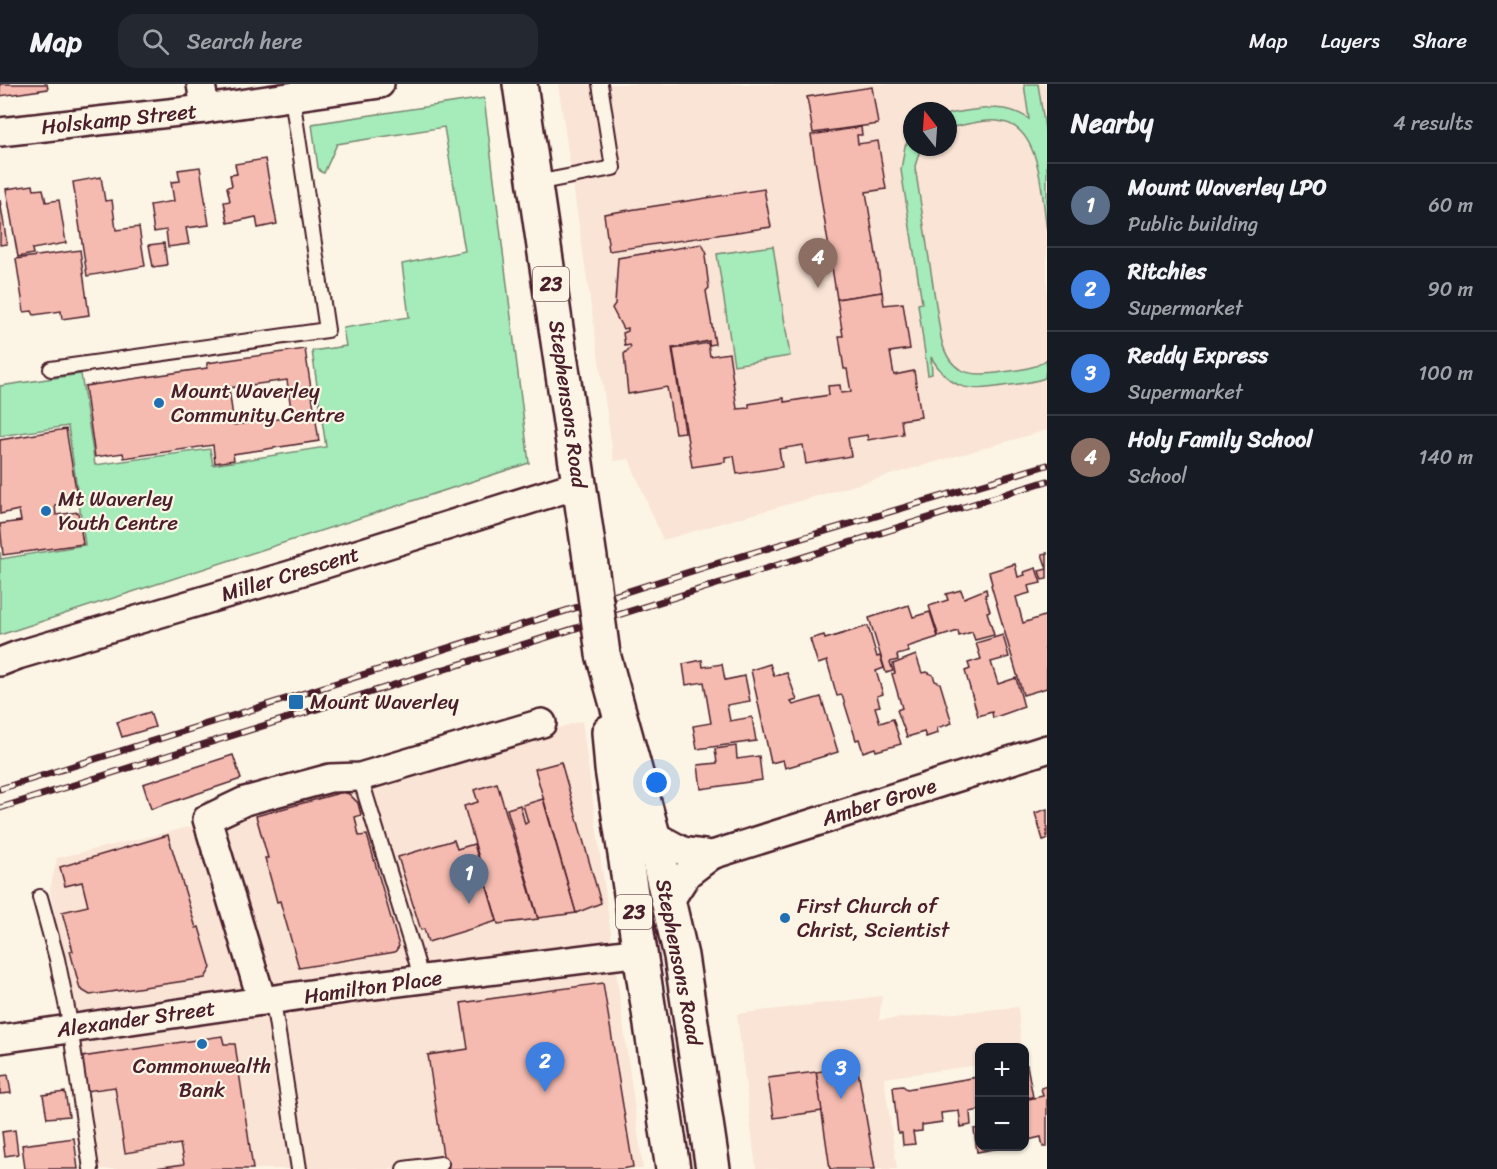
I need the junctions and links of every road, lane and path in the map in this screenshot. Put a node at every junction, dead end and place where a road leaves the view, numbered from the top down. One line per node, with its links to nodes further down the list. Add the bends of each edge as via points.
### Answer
1 (380, 84): 5 (street, Holskamp Street)
2 (520, 84): 7 (main road, Stephensons Road / 23)
3 (600, 84): 7 (lane, via 613,168)
4 (203, 97): 5 (street, Holskamp Street); 6 (street, Holskamp Street)
5 (291, 97): 8 (lane, via 327,330)
6 (0, 132)
7 (536, 183): 9 (main road, Stephensons Road / 23)
8 (51, 369)
9 (580, 484): 10 (main road, Stephensons Road / 23, bridge); 11 (street, Miller Crescent)
10 (603, 654): 15 (main road, Stephensons Road / 23); 19 (main road, Stephensons Road / 23, via 612,769)
11 (0, 662)
12 (542, 723): 14 (street, Hamilton Place)
13 (1047, 749): 16 (street, Amber Grove)
14 (360, 777): 20 (lane); 21 (street, Hamilton Place, via 330,778 245,801 207,819)
15 (653, 835): 16 (street, Amber Grove, via 683,851); 18 (main road, Stephensons Road / 23)
16 (712, 855): 18 (street, Amber Grove, via 687,874)
17 (40, 897): 22 (lane)
18 (669, 902): 29 (main road, Stephensons Road / 23, via 681,956)
19 (641, 952): 20 (street, Hamilton Place); 28 (main road, Stephensons Road / 23)
20 (420, 980): 21 (street, Hamilton Place)
21 (267, 1001): 22 (street, Alexander Street); 26 (lane, Hamilton Place)
22 (70, 1029): 23 (street, Alexander Street); 25 (lane)
23 (0, 1040)
24 (441, 1164): 27 (lane)
25 (91, 1169)
26 (299, 1169)
27 (404, 1169)
28 (673, 1169)
29 (713, 1169)

